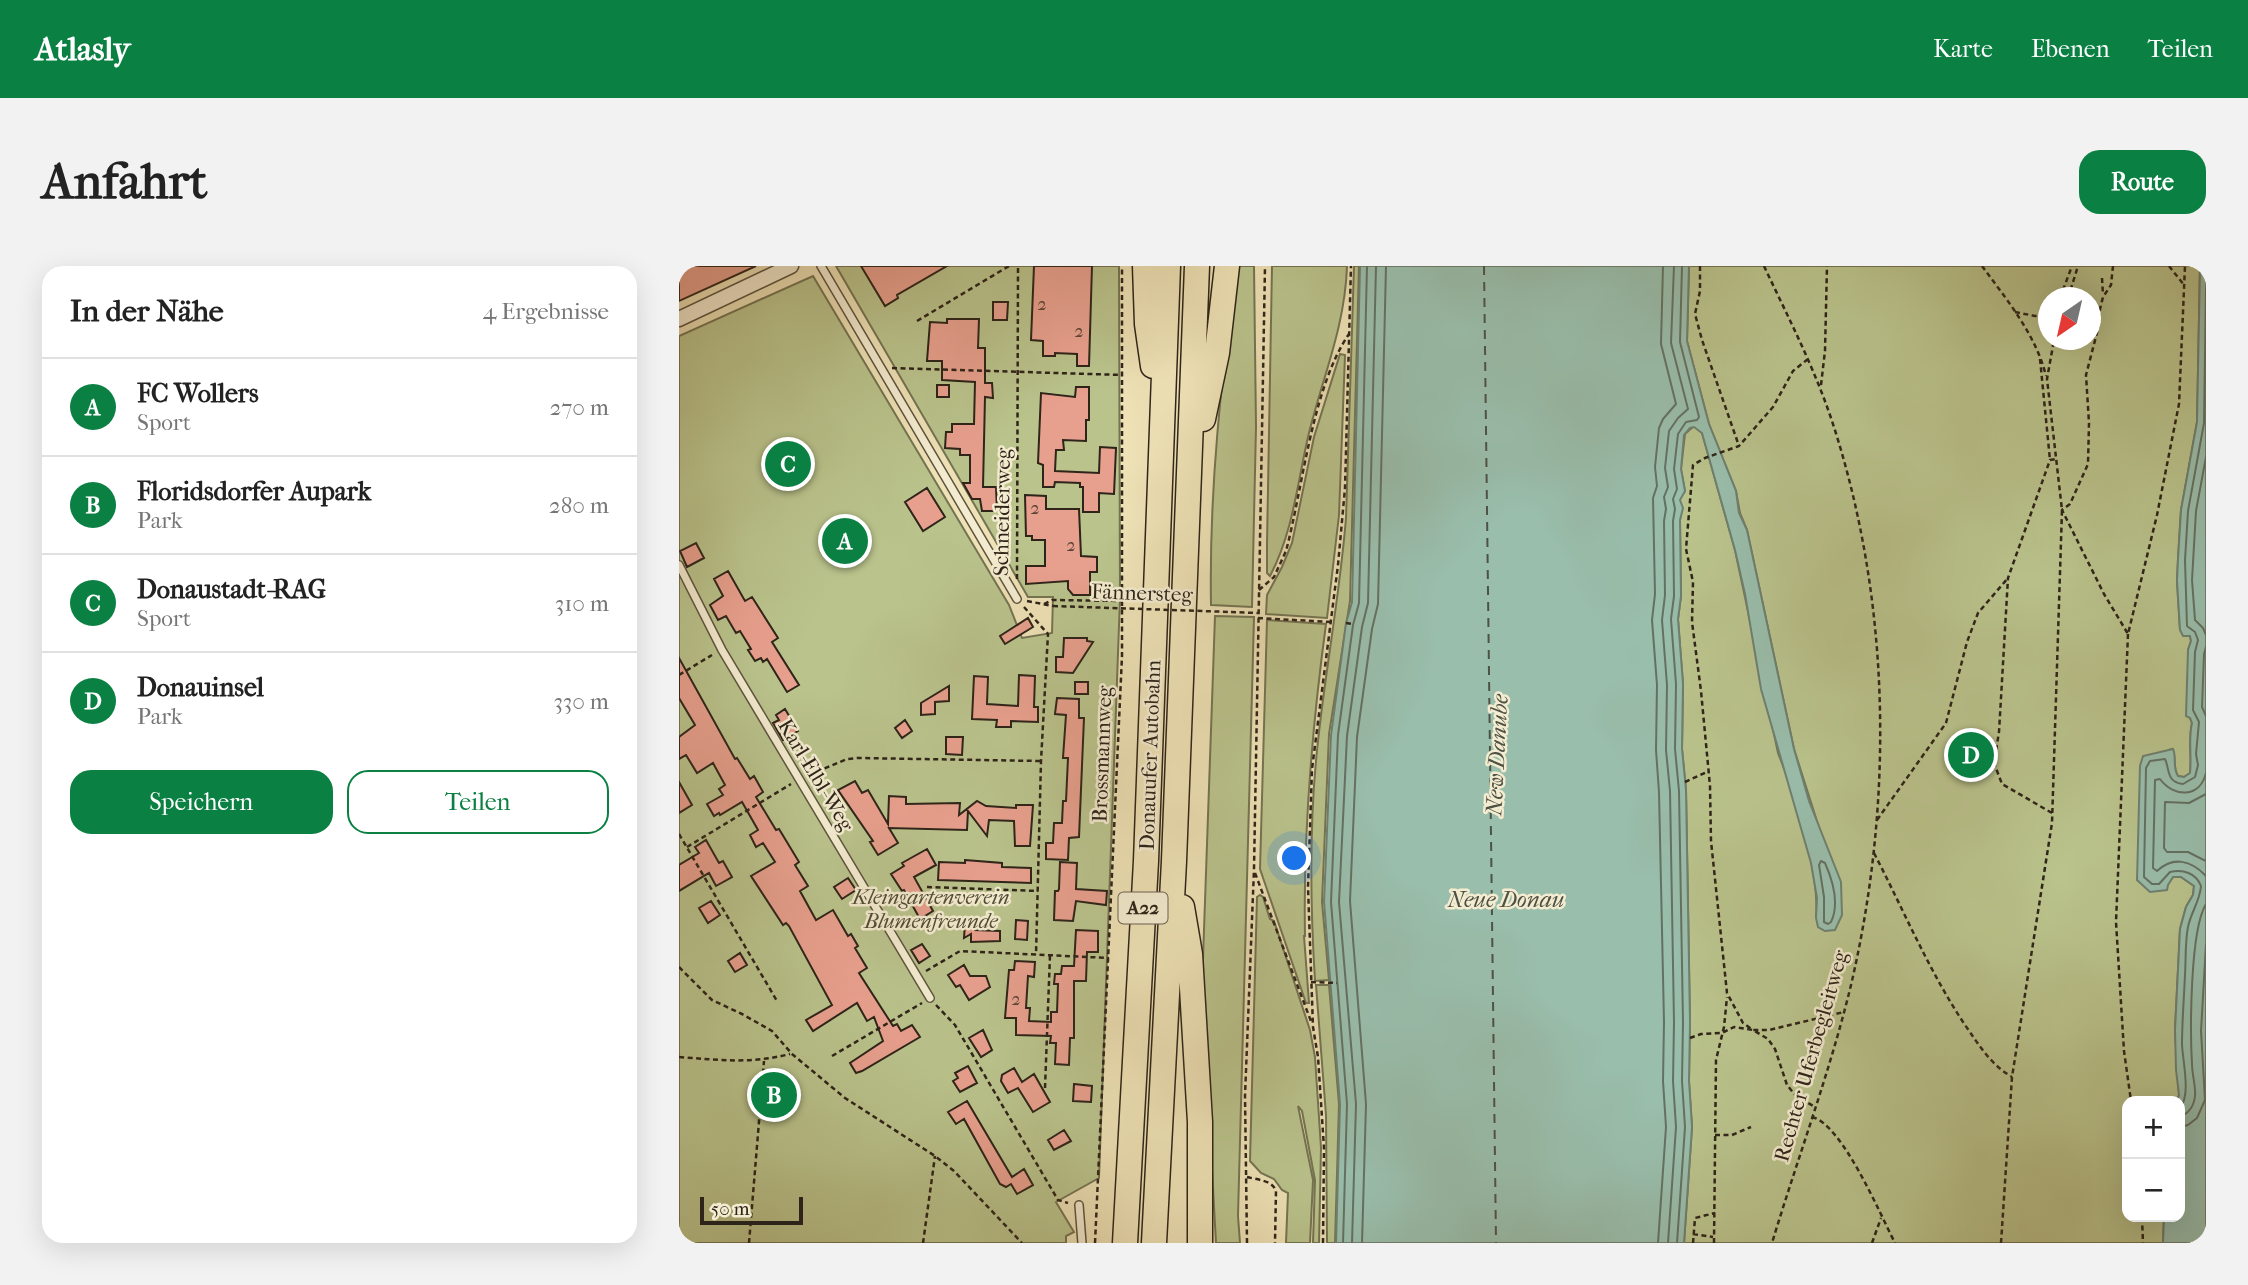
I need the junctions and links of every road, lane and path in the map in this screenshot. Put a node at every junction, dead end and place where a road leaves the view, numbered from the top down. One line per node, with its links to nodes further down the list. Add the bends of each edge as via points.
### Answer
1 (791, 266): 28 (street)
2 (821, 266): 34 (lane)
3 (1009, 266): 29 (path)
4 (1018, 266): 35 (path, Schneiderweg)
5 (1122, 266): 36 (path, Brossmannweg)
6 (1145, 266): 39 (highway, via 1147,324)
7 (1168, 266): 39 (highway, Donauufer Autobahn / A22)
8 (1197, 266): 43 (highway, Donauufer Autobahn / A22)
9 (1227, 266): 43 (highway, via 1217,353)
10 (1265, 266): 47 (path)
11 (1351, 266): 30 (path)
12 (1700, 266): 40 (path, via 1695,314)
13 (1764, 266): 33 (path, Rechter Uferbegleitweg)
14 (1827, 266): 38 (path)
15 (1982, 266): 26 (path)
16 (2072, 266): 23 (path)
17 (2078, 266): 24 (path)
18 (2113, 266): 25 (path, via 2111,285)
19 (2169, 266): 22 (path)
20 (2185, 266): 22 (path)
21 (2102, 278): 25 (path)
22 (2184, 285): 56 (path, via 2179,404)
23 (2064, 287)
24 (2071, 287)
25 (2103, 297): 44 (path, via 2086,375 2088,464 2070,504)
26 (2015, 312): 27 (path); 32 (path)
27 (2038, 315)
28 (679, 319)
29 (917, 320)
30 (1349, 334): 47 (path, via 1336,353 1326,383 1286,551 1274,577); 53 (path, via 1345,488)
31 (2052, 350): 37 (path)
32 (2039, 356): 37 (path); 42 (path)
33 (1808, 359): 38 (path, Rechter Uferbegleitweg); 40 (path, via 1793,371 1773,407)
34 (882, 368): 35 (path); 48 (lane)
35 (1019, 372): 36 (path); 48 (path, Schneiderweg)
36 (1123, 375): 49 (path, Brossmannweg)
37 (2047, 379): 41 (path)
38 (1821, 388): 64 (path, Rechter Uferbegleitweg, via 1846,468 1871,598 1879,711)
39 (1163, 440): 113 (highway, Donauufer Autobahn / A22)
40 (1739, 446): 60 (path, via 1696,462 1691,470 1686,549 1693,582 1692,622)
41 (2056, 458): 42 (path); 44 (path)
42 (2050, 460): 46 (path)
43 (1189, 488): 68 (highway, Donauufer Autobahn / A22)
44 (2062, 510): 56 (path); 63 (path)
45 (679, 565): 57 (lane, Karl-Elbl-Weg)
46 (2008, 578): 63 (path, via 1994,762 2002,784); 64 (path, via 1978,613 1945,723)
47 (1259, 590): 51 (path)
48 (1017, 599): 50 (path); 59 (path, Schneiderweg, via 1048,634)
49 (1122, 601): 50 (path, via 1052,600); 74 (path, Brossmannweg)
50 (1044, 604): 51 (path, Fännersteg, bridge)
51 (1258, 613): 52 (path)
52 (1258, 618): 53 (path); 69 (path)
53 (1331, 622): 77 (path, via 1312,769)
54 (1346, 623): 55 (path)
55 (1352, 624)
56 (2128, 634): 93 (path, via 2116,922)
57 (722, 650): 58 (path); 61 (lane, Karl-Elbl-Weg)
58 (679, 675)
59 (1041, 761): 61 (path, via 858,758); 71 (path, Schneiderweg)
60 (1709, 771): 62 (path); 79 (path, via 1711,841)
61 (799, 779): 66 (path); 76 (lane, Karl-Elbl-Weg)
62 (1685, 782)
63 (2052, 813): 91 (path)
64 (1876, 821): 67 (path, Rechter Uferbegleitweg)
65 (679, 834): 66 (path)
66 (687, 847): 81 (path)
67 (1874, 853): 82 (path, Rechter Uferbegleitweg); 91 (path, via 1947,997 1986,1056)
68 (1174, 861): 107 (highway, via 1191,967 1200,1122); 114 (highway, Donauufer Autobahn / A22)
69 (1254, 869): 83 (path); 99 (path, via 1245,1096)
70 (927, 887): 71 (path)
71 (1038, 891): 72 (path, Schneiderweg)
72 (1036, 955): 73 (path); 76 (path, via 960,951)
73 (1050, 955): 74 (path); 92 (path)
74 (1109, 958): 112 (path, Brossmannweg)
75 (679, 967): 87 (path, via 712,1000 772,1031)
76 (915, 977): 80 (lane, Karl-Elbl-Weg)
77 (1311, 982): 78 (path); 83 (path)
78 (1337, 982)
79 (1727, 993): 84 (path, via 1743,1023); 85 (path)
80 (930, 998): 88 (path); 100 (path, via 955,1025)
81 (777, 1001)
82 (1844, 1012): 84 (path); 94 (path, Rechter Uferbegleitweg)
83 (1313, 1027): 117 (path, via 1324,1148)
84 (1753, 1030): 85 (path, via 1734,1027); 94 (path, via 1775,1049 1787,1085)
85 (1722, 1033): 86 (path); 97 (path, via 1716,1060)
86 (1690, 1038)
87 (792, 1054): 90 (path); 98 (path, via 845,1098)
88 (832, 1056)
89 (679, 1057): 90 (path)
90 (764, 1061): 108 (path)
91 (2012, 1077): 123 (path)
92 (1045, 1088)
93 (2130, 1096)
94 (1815, 1108): 95 (path, Rechter Uferbegleitweg)
95 (1812, 1117): 103 (path, via 1826,1122 1835,1133); 120 (path, Rechter Uferbegleitweg)
96 (1751, 1126): 97 (path, via 1732,1135)
97 (1715, 1135): 102 (path)
98 (935, 1156): 109 (path); 110 (path)
99 (1247, 1177): 115 (path); 116 (path, via 1274,1186)
100 (1058, 1200)
101 (1079, 1205): 111 (lane)
102 (1714, 1213): 105 (path, via 1695,1219); 106 (path)
103 (1881, 1218): 121 (path); 122 (path)
104 (2142, 1222): 124 (path)
105 (1693, 1234): 106 (path); 118 (path)
106 (1713, 1237): 119 (path)
107 (1199, 1239)
108 (748, 1243)
109 (923, 1243)
110 (1022, 1243)
111 (1082, 1243)
112 (1095, 1243)
113 (1125, 1243)
114 (1154, 1243)
115 (1247, 1243)
116 (1275, 1243)
117 (1323, 1243)
118 (1693, 1243)
119 (1714, 1243)
120 (1772, 1243)
121 (1872, 1243)
122 (1895, 1243)
123 (2001, 1243)
124 (2143, 1243)

